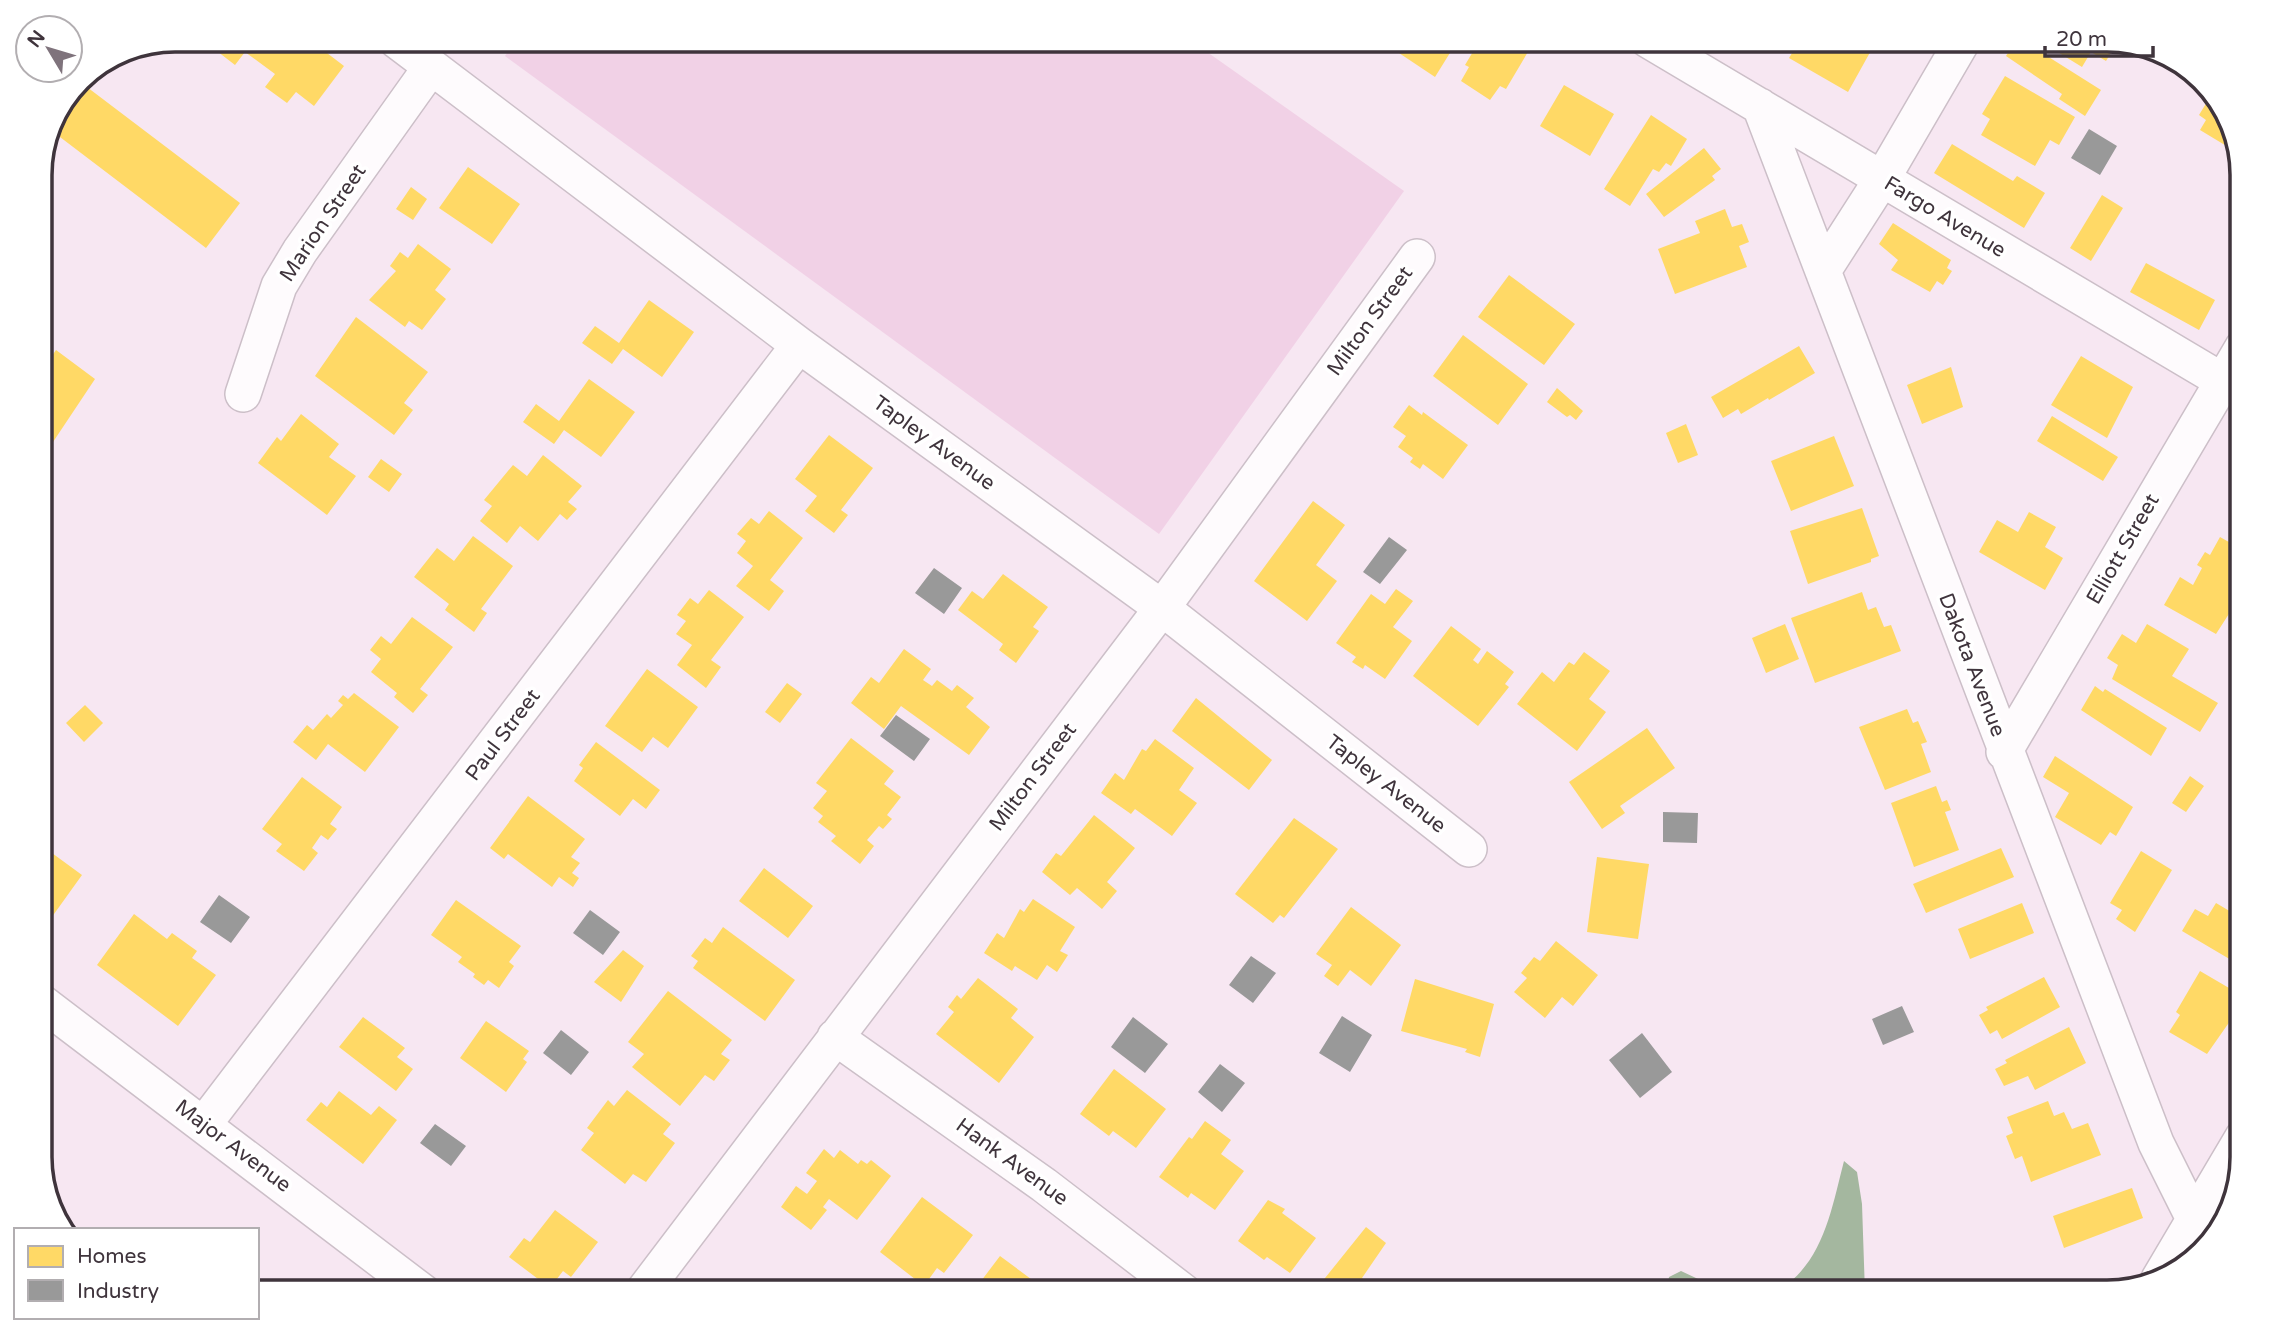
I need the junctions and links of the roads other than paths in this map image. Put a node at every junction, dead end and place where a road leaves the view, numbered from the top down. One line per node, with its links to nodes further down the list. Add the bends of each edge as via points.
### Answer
1 (412, 52): 4 (street, Tapley Avenue)
2 (1668, 52): 5 (street, Fargo Avenue)
3 (1956, 52): 6 (street)
4 (431, 67): 9 (street, Tapley Avenue); 12 (street, Marion Street, via 279,286)
5 (1760, 106): 6 (street, Fargo Avenue); 8 (street, Dakota Avenue)
6 (1882, 179): 8 (street); 10 (street, Fargo Avenue)
7 (1417, 257): 13 (street, Milton Street)
8 (1823, 271): 14 (street, Dakota Avenue)
9 (799, 345): 13 (street, Tapley Avenue); 18 (street, Paul Street)
10 (2230, 386)
11 (2230, 390): 14 (street, Elliott Street)
12 (243, 394)
13 (1162, 608): 15 (street, Tapley Avenue); 17 (street, Milton Street)
14 (2004, 752): 20 (street, Dakota Avenue, via 2156,1143)
15 (1469, 849)
16 (53, 1011): 18 (street, Major Avenue)
17 (835, 1037): 23 (street, Milton Street); 24 (street, Hank Avenue, via 1044,1185)
18 (204, 1125): 22 (street, Major Avenue)
19 (2230, 1159): 20 (street)
20 (2194, 1219): 21 (street)
21 (2168, 1264)
22 (407, 1280)
23 (652, 1280)
24 (1168, 1280)

